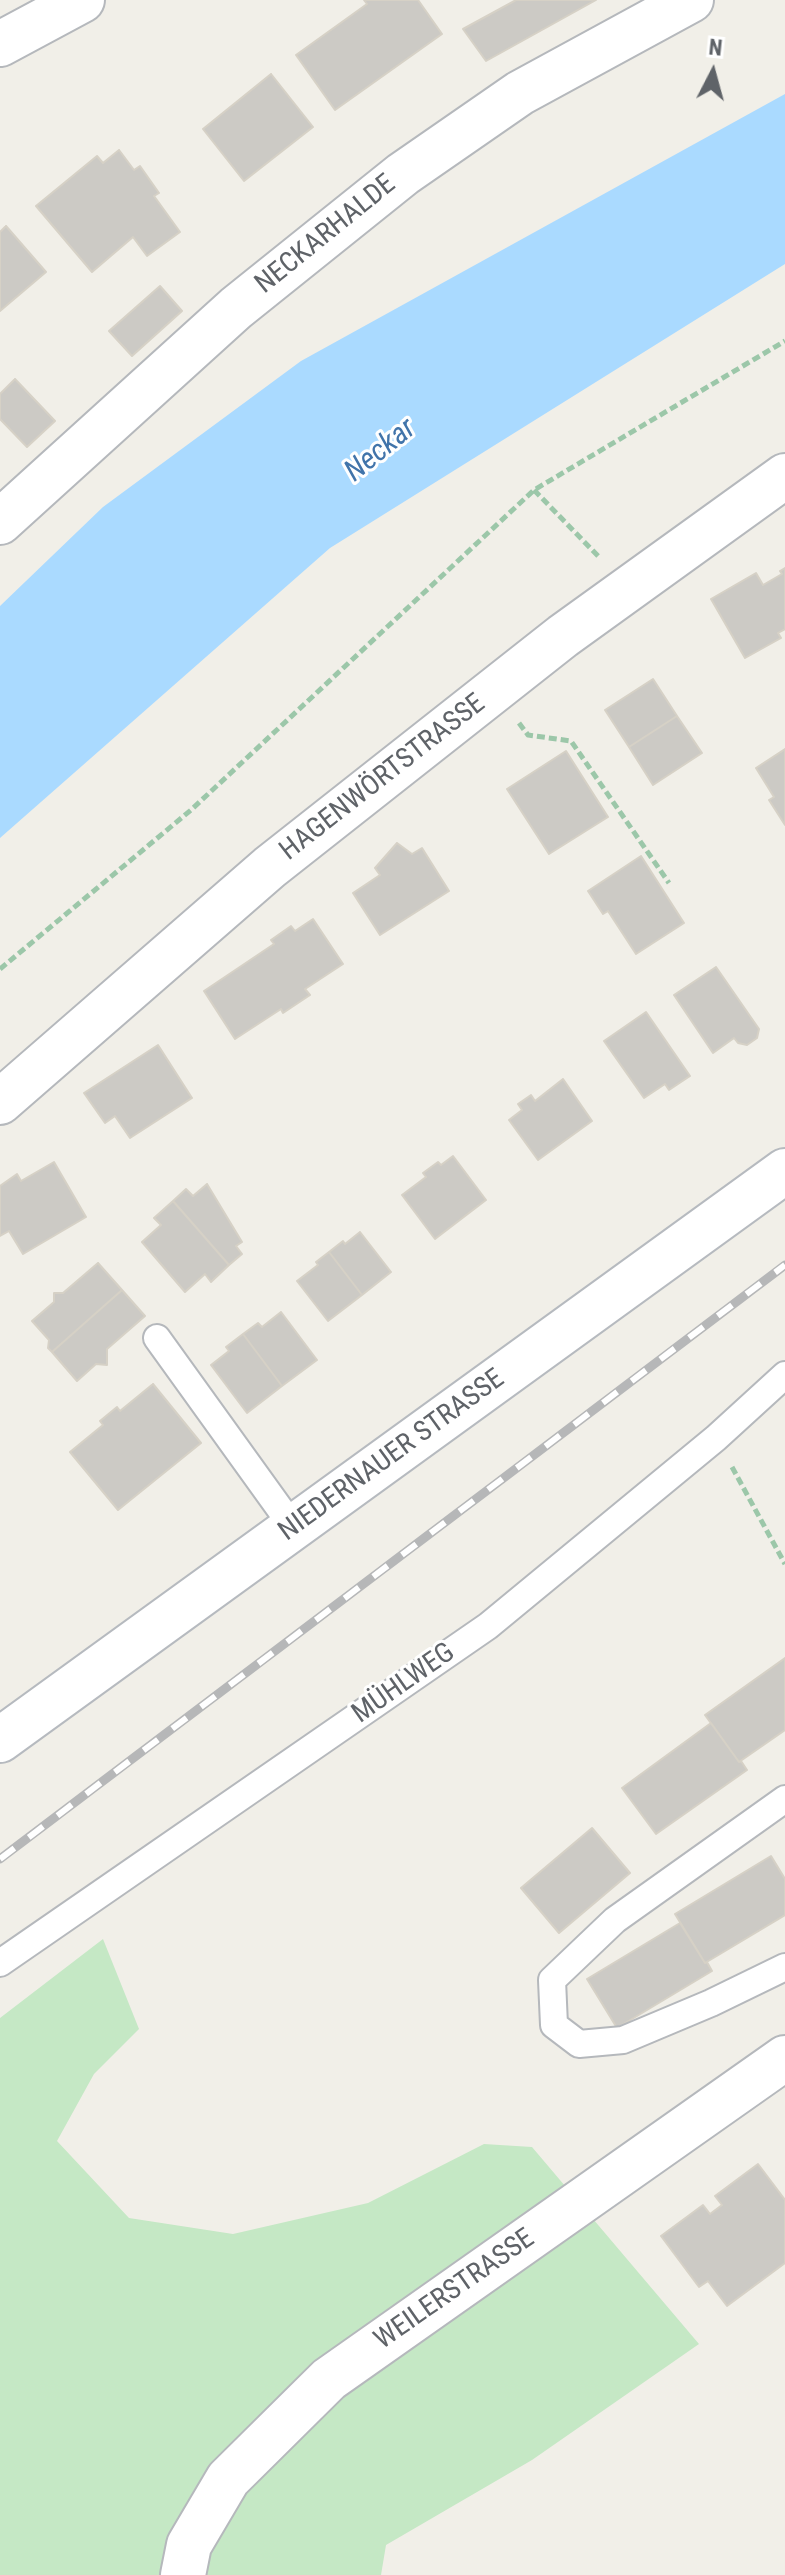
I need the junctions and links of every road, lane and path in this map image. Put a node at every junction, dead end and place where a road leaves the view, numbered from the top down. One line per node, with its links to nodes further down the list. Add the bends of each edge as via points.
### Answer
1 (82, 0): 3 (street)
2 (691, 0): 7 (street, NECKARHALDE, via 520,93 403,174 236,308)
3 (0, 44)
4 (785, 341): 6 (path)
5 (785, 476): 8 (street, HAGENWÖRTSTRASSE)
6 (534, 490): 8 (path); 11 (path, via 191,810)
7 (0, 522)
8 (630, 588): 9 (street, HAGENWÖRTSTRASSE)
9 (494, 691): 10 (path, via 528,735 571,741); 12 (street, HAGENWÖRTSTRASSE, via 270,867)
10 (669, 883)
11 (0, 969)
12 (0, 1102)
13 (785, 1171): 17 (street, NIEDERNAUER STRASSE)
14 (157, 1338): 17 (lane)
15 (785, 1375): 16 (lane, MÜHLWEG)
16 (716, 1438): 18 (path); 21 (lane, MÜHLWEG, via 488,1626)
17 (293, 1527): 19 (street, NIEDERNAUER STRASSE)
18 (785, 1564)
19 (0, 1740)
20 (785, 1799): 22 (lane, via 615,1920 552,1980 554,2025 579,2044 623,2040)
21 (0, 1963)
22 (785, 1967)
23 (785, 2058): 24 (street, WEILERSTRASSE, via 329,2379 228,2479 189,2545)
24 (183, 2575)

